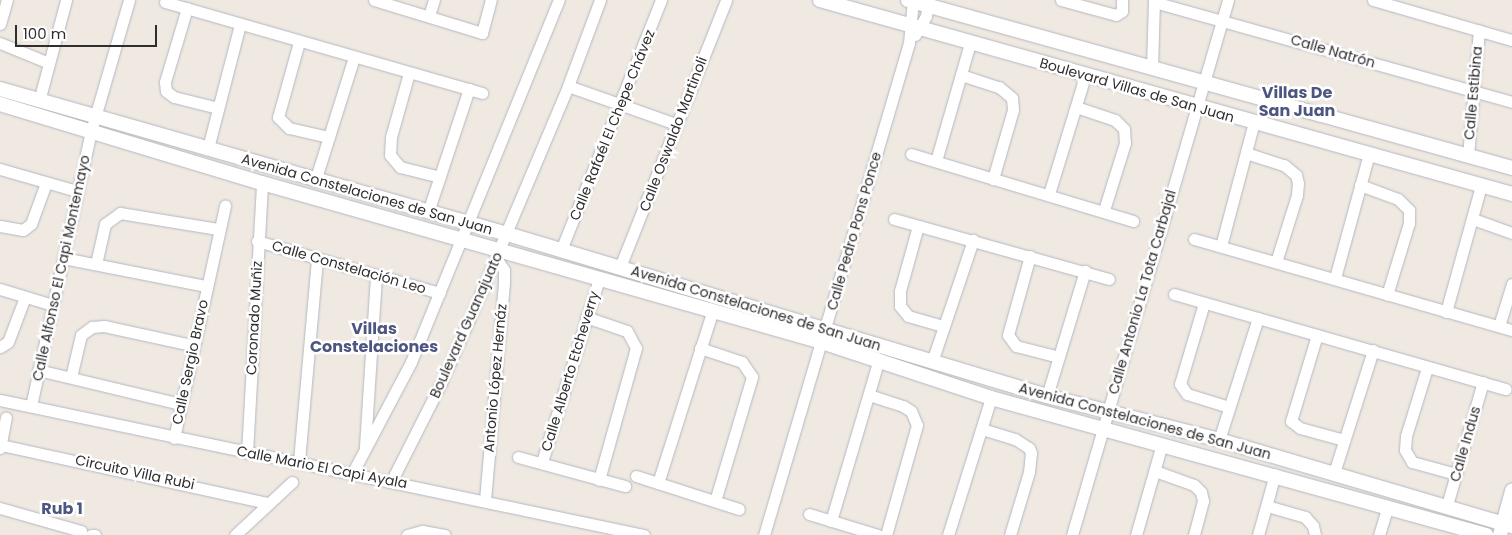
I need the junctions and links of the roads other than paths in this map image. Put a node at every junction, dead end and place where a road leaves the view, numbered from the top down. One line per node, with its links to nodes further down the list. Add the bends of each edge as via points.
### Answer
1 (7, 0): 23 (street)
2 (66, 0): 32 (street)
3 (129, 0): 50 (street, Calle Alfonso El Capi Montemayo)
4 (374, 0): 21 (street)
5 (434, 0): 21 (street)
6 (491, 0): 21 (street, via 482,33)
7 (558, 0): 79 (street)
8 (600, 0): 38 (street, Boulevard Guanajuato)
9 (662, 0): 46 (street, Calle Rafaél El Chepe Chávez)
10 (726, 0): 52 (street, Calle Oswaldo Martinoli)
11 (820, 0): 25 (street, Boulevard Villas de San Juan)
12 (911, 0): 18 (street, Boulevard Villas de San Juan); 25 (street)
13 (1061, 0): 19 (street, via 1116,15)
14 (1228, 0): 22 (street, Calle Antonio La Tota Carbajal)
15 (1373, 0): 26 (street)
16 (1154, 1): 22 (street, Calle Natrón); 33 (street)
17 (165, 2): 20 (street)
18 (929, 3): 25 (street); 33 (street, Boulevard Villas de San Juan)
19 (1122, 6)
20 (187, 8): 24 (street); 49 (street, via 165,82 166,91 174,97)
21 (429, 16)
22 (1222, 18): 37 (street, Calle Antonio La Tota Carbajal); 41 (street, Calle Natrón)
23 (0, 24)
24 (240, 24): 28 (street); 49 (street)
25 (914, 28): 30 (street, Boulevard Villas de San Juan); 118 (street, Calle Pedro Pons Ponce)
26 (1479, 30): 27 (street); 41 (street, Calle Estibina)
27 (1512, 40)
28 (300, 42): 31 (street); 54 (street, via 278,117 289,128)
29 (0, 43): 32 (street)
30 (970, 43): 35 (street); 36 (street, Boulevard Villas de San Juan)
31 (354, 57): 34 (street); 54 (street)
32 (50, 63): 43 (street)
33 (1152, 68): 37 (street, Boulevard Villas de San Juan)
34 (409, 73): 40 (street); 63 (street, via 391,137 390,155 400,167)
35 (962, 75): 60 (street); 64 (street, via 999,87 1012,98 1013,110)
36 (1086, 76): 47 (street, Boulevard Villas de San Juan); 48 (street)
37 (1204, 83): 47 (street, Calle Antonio La Tota Carbajal); 59 (street, Boulevard Villas de San Juan)
38 (568, 86): 46 (street); 84 (street, Boulevard Guanajuato)
39 (0, 89): 43 (street, Avenida Constelaciones de San Juan)
40 (469, 89): 42 (street); 63 (street)
41 (1473, 91): 44 (street, Calle Natrón); 59 (street, Calle Estibina)
42 (482, 93)
43 (38, 100): 50 (street, Avenida Constelaciones de San Juan)
44 (1512, 102)
45 (0, 104): 53 (street, Avenida Constelaciones de San Juan)
46 (620, 106): 52 (street); 90 (street, Calle Rafaél El Chepe Chávez)
47 (1196, 106): 51 (street, Boulevard Villas de San Juan); 141 (street, Calle Antonio La Tota Carbajal)
48 (1076, 107): 71 (street); 74 (street, via 1116,120 1124,129 1125,143)
49 (218, 108): 55 (street)
50 (95, 117): 53 (street, Calle Alfonso El Capi Montemayo); 55 (street, Avenida Constelaciones de San Juan)
51 (1254, 122): 56 (street); 58 (street, Boulevard Villas de San Juan)
52 (676, 124): 97 (street, Calle Oswaldo Martinoli)
53 (91, 131): 67 (street, Avenida Constelaciones de San Juan); 70 (street, Calle Alfonso El Capi Montemayo)
54 (329, 137): 65 (street)
55 (208, 148): 65 (street, Avenida Constelaciones de San Juan)
56 (1246, 153): 89 (street); 95 (street, via 1284,165 1296,175 1297,195)
57 (911, 154): 60 (street)
58 (1369, 154): 68 (street); 69 (street, Boulevard Villas de San Juan)
59 (1468, 156): 61 (street, Boulevard Villas de San Juan)
60 (936, 161): 64 (street)
61 (1512, 168)
62 (0, 169): 66 (street)
63 (440, 177): 75 (street)
64 (992, 179): 71 (street)
65 (315, 181): 75 (street, Avenida Constelaciones de San Juan)
66 (46, 183): 70 (street); 80 (street, via 31,224 23,230)
67 (262, 184): 85 (street, Avenida Constelaciones de San Juan); 88 (street, Coronado Muñiz)
68 (1360, 185): 101 (street); 108 (street, via 1398,198 1409,210 1410,223)
69 (1481, 186): 72 (street, Boulevard Villas de San Juan); 77 (street)
70 (77, 191): 93 (street, Calle Alfonso El Capi Montemayo)
71 (1049, 194): 74 (street)
72 (1512, 194)
73 (225, 206): 82 (street, Calle Sergio Bravo)
74 (1104, 210): 78 (street)
75 (428, 212): 79 (street, Avenida Constelaciones de San Juan)
76 (894, 219): 81 (street)
77 (1473, 219): 83 (street); 113 (street)
78 (1133, 221)
79 (469, 224): 84 (street, Avenida Constelaciones de San Juan); 85 (street)
80 (0, 226)
81 (918, 226): 87 (street); 116 (street, via 900,292 900,306 908,316)
82 (218, 229): 96 (street, via 120,213 106,224); 104 (street, Calle Sergio Bravo)
83 (1512, 232)
84 (504, 233): 90 (street, Avenida Constelaciones de San Juan); 91 (street, Boulevard Guanajuato)
85 (462, 239): 91 (street, Avenida Constelaciones de San Juan); 106 (street)
86 (1194, 239): 89 (street)
87 (973, 240): 92 (street); 116 (street)
88 (257, 241): 94 (street, Calle Constelación Leo); 151 (street, Coronado Muñiz)
89 (1222, 246): 95 (street)
90 (562, 250): 97 (street, Avenida Constelaciones de San Juan)
91 (498, 253): 102 (street, Avenida Constelaciones de San Juan); 161 (street, Boulevard Guanajuato, via 441,382); 167 (street, Antonio López Hernáz, via 504,282)
92 (1030, 256): 98 (street); 126 (street, via 1008,335 1016,346)
93 (63, 258): 96 (street, Calle Sergio Bravo); 111 (street, Calle Alfonso El Capi Montemayo)
94 (317, 260): 99 (street, Calle Constelación Leo); 153 (street)
95 (1276, 262): 101 (street)
96 (96, 264): 104 (street, Calle Sergio Bravo)
97 (620, 268): 118 (street, Avenida Constelaciones de San Juan)
98 (1085, 271): 100 (street); 126 (street)
99 (376, 276): 106 (street, Calle Constelación Leo); 150 (street)
100 (1109, 278)
101 (1335, 278): 108 (street)
102 (599, 279): 112 (street, Avenida Constelaciones de San Juan); 114 (street, Calle Alberto Etcheverry)
103 (1512, 284): 117 (street)
104 (206, 286): 122 (street, Calle Sergio Bravo)
105 (0, 289): 109 (street)
106 (440, 293): 150 (street, via 411,362)
107 (1174, 294): 110 (street)
108 (1387, 295): 113 (street)
109 (25, 296): 111 (street); 123 (street, via 8,342)
110 (1204, 303): 115 (street); 140 (street, via 1180,384 1187,394)
111 (53, 305): 130 (street, Calle Alfonso El Capi Montemayo)
112 (713, 310): 121 (street, Avenida Constelaciones de San Juan); 124 (street)
113 (1446, 312): 117 (street)
114 (586, 317): 154 (street, Calle Alberto Etcheverry); 162 (street, via 627,331 636,348)
115 (1258, 318): 120 (street); 140 (street)
116 (944, 326): 128 (street)
117 (1499, 326): 119 (street)
118 (826, 328): 121 (street, Calle Pedro Pons Ponce); 128 (street, Avenida Constelaciones de San Juan)
119 (1512, 330)
120 (1317, 335): 125 (street); 147 (street, via 1292,421 1300,428)
121 (822, 342): 127 (street, Avenida Constelaciones de San Juan); 183 (street, Calle Pedro Pons Ponce)
122 (192, 345): 131 (street, via 104,326 92,327 81,335); 138 (street, Calle Sergio Bravo)
123 (0, 347)
124 (700, 348): 164 (street); 168 (street, via 742,362 752,377)
125 (1373, 350): 129 (street); 147 (street)
126 (1059, 357): 135 (street)
127 (878, 362): 134 (street); 136 (street, Avenida Constelaciones de San Juan)
128 (932, 362): 135 (street, Avenida Constelaciones de San Juan)
129 (1427, 368): 132 (street); 159 (street, via 1406,436 1405,450 1412,462)
130 (38, 370): 131 (street); 139 (street, Calle Alfonso El Capi Montemayo)
131 (71, 377): 138 (street)
132 (1483, 382): 133 (street); 159 (street, Calle Indus)
133 (1506, 389)
134 (869, 395): 176 (street); 185 (street, via 903,406 911,411 917,425)
135 (1047, 396): 141 (street, Avenida Constelaciones de San Juan)
136 (991, 398): 143 (street, Avenida Constelaciones de San Juan); 144 (street)
137 (0, 400): 139 (street, Calle Mario El Capi Ayala)
138 (181, 404): 145 (street, Calle Sergio Bravo)
139 (31, 406): 145 (street, Calle Mario El Capi Ayala)
140 (1229, 407): 146 (street)
141 (1107, 411): 143 (street, Calle Antonio La Tota Carbajal); 146 (street, Avenida Constelaciones de San Juan)
142 (6, 418): 149 (street, Circuito Villa Rubi)
143 (1102, 428): 148 (street, Avenida Constelaciones de San Juan); 188 (street, Calle Antonio La Tota Carbajal)
144 (982, 429): 186 (street); 187 (street, via 1014,439 1029,448 1031,453 1029,472)
145 (174, 438): 151 (street, Calle Mario El Capi Ayala)
146 (1219, 440): 157 (street, Avenida Constelaciones de San Juan)
147 (1344, 440): 157 (street)
148 (1162, 444): 155 (street); 158 (street, Avenida Constelaciones de San Juan)
149 (0, 446): 169 (street, Circuito Villa Rubi)
150 (365, 449): 156 (street)
151 (247, 453): 153 (street, Calle Mario El Capi Ayala)
152 (518, 457): 154 (street)
153 (299, 461): 156 (street, Calle Mario El Capi Ayala)
154 (542, 462): 162 (street)
155 (1155, 471): 189 (street); 190 (street, via 1194,485 1201,492 1203,501)
156 (353, 472): 161 (street, Calle Mario El Capi Ayala)
157 (1334, 473): 170 (street, Avenida Constelaciones de San Juan)
158 (1276, 474): 171 (street); 172 (street, Avenida Constelaciones de San Juan)
159 (1456, 474): 170 (street, Calle Indus)
160 (636, 476): 164 (street)
161 (392, 480): 167 (street, Calle Mario El Capi Ayala)
162 (599, 480): 165 (street)
163 (292, 482): 169 (street)
164 (658, 483): 168 (street)
165 (625, 486)
166 (1512, 492): 177 (street)
167 (484, 500): 182 (street, Calle Mario El Capi Ayala)
168 (715, 501): 174 (street)
169 (268, 502): 179 (street)
170 (1447, 505): 177 (street, Avenida Constelaciones de San Juan)
171 (1267, 506): 191 (street); 192 (street, via 1304,517 1313,526)
172 (1388, 506): 193 (street); 194 (street, Avenida Constelaciones de San Juan)
173 (0, 508): 178 (street, via 81,531)
174 (739, 509)
175 (809, 514): 176 (street)
176 (831, 521): 184 (street)
177 (1505, 528)
178 (81, 535)
179 (235, 535)
180 (407, 535): 181 (street, via 422,531)
181 (445, 535)
182 (644, 535)
183 (764, 535)
184 (878, 535)
185 (886, 535)
186 (948, 535)
187 (1010, 535)
188 (1072, 535)
189 (1136, 535)
190 (1194, 535)
191 (1258, 535)
192 (1315, 535)
193 (1379, 535)
194 (1486, 535)

